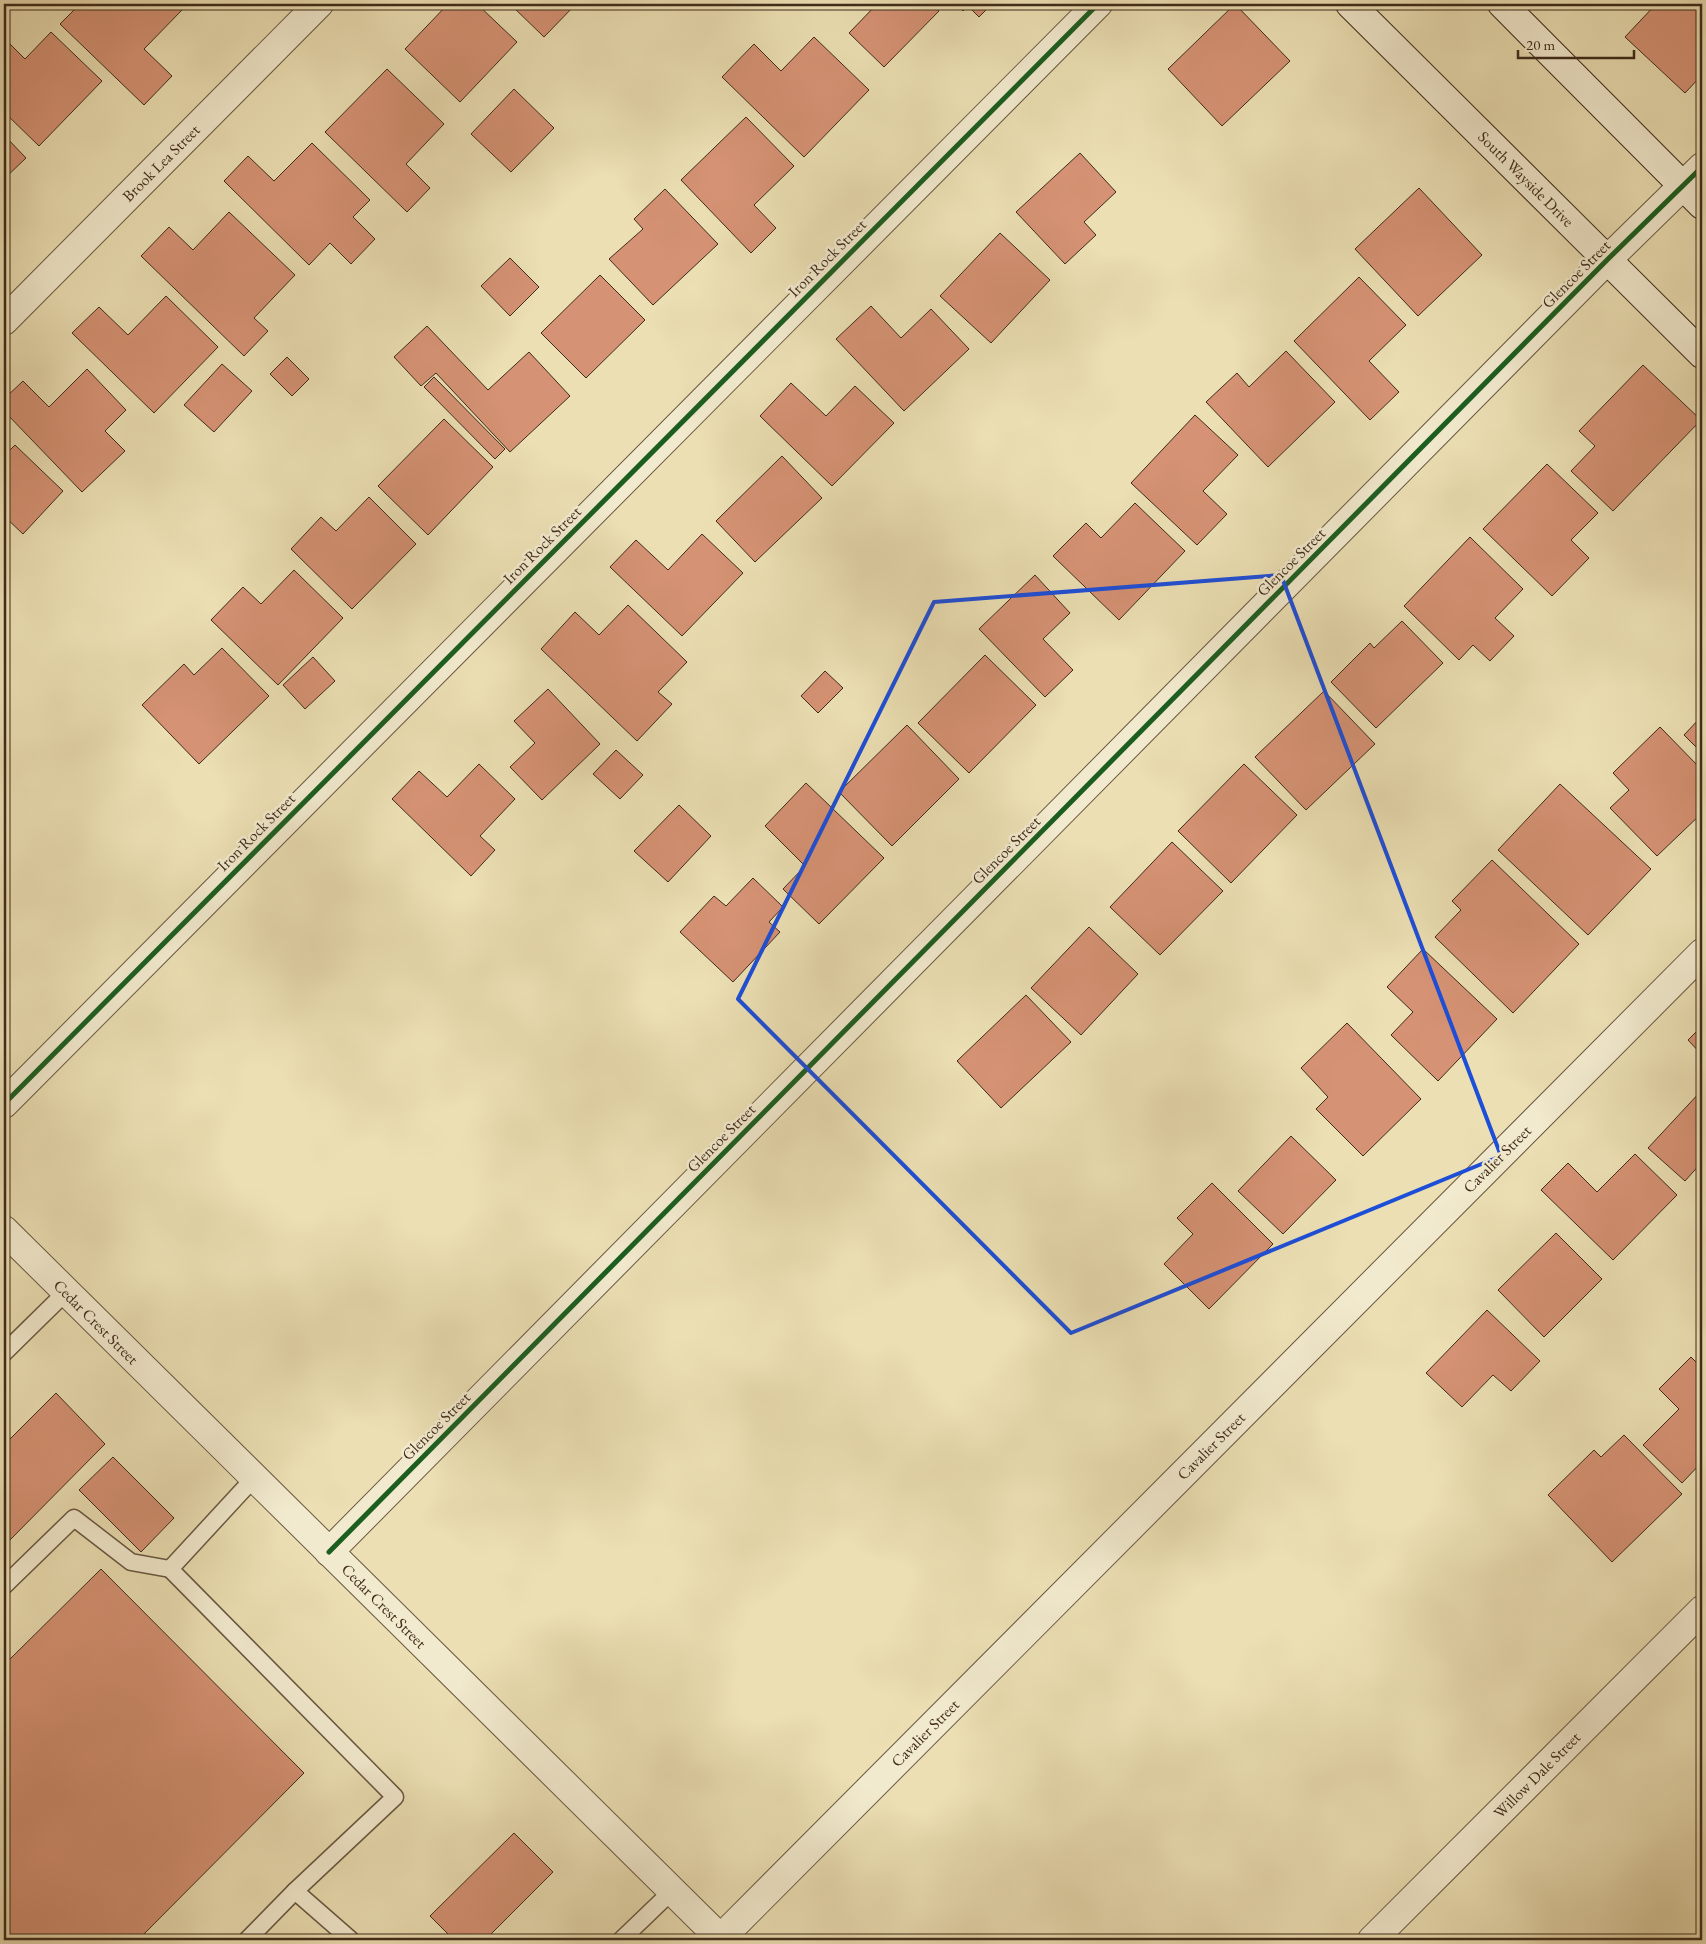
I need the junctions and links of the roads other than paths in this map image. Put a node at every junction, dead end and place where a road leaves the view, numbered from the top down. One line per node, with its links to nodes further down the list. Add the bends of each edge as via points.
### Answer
1 (319, 4): 9 (street, Brook Lea Street)
2 (1098, 4): 12 (street, Iron Rock Street)
3 (1350, 4): 8 (street, South Wayside Drive)
4 (1502, 4): 6 (street)
5 (1702, 167): 6 (street, Glencoe Street)
6 (1683, 186): 7 (street); 8 (street, Glencoe Street)
7 (1702, 205)
8 (1608, 259): 10 (street, South Wayside Drive); 17 (street, Glencoe Street)
9 (4, 321)
10 (1702, 354)
11 (1702, 953): 23 (street, Cavalier Street)
12 (4, 1104)
13 (4, 1230): 14 (street, Cedar Crest Street)
14 (66, 1292): 15 (lane); 16 (street, Cedar Crest Street)
15 (4, 1353)
16 (254, 1478): 17 (street, Cedar Crest Street); 18 (lane)
17 (329, 1552): 22 (street, Cedar Crest Street)
18 (170, 1569): 19 (lane, via 131,1562 74,1518); 21 (lane, via 395,1797)
19 (4, 1586)
20 (1702, 1610): 27 (street, Willow Dale Street)
21 (295, 1891): 24 (lane); 25 (lane)
22 (672, 1891): 23 (street, Cedar Crest Street); 26 (lane)
23 (721, 1939)
24 (247, 1940)
25 (351, 1940)
26 (621, 1940)
27 (1372, 1940)

